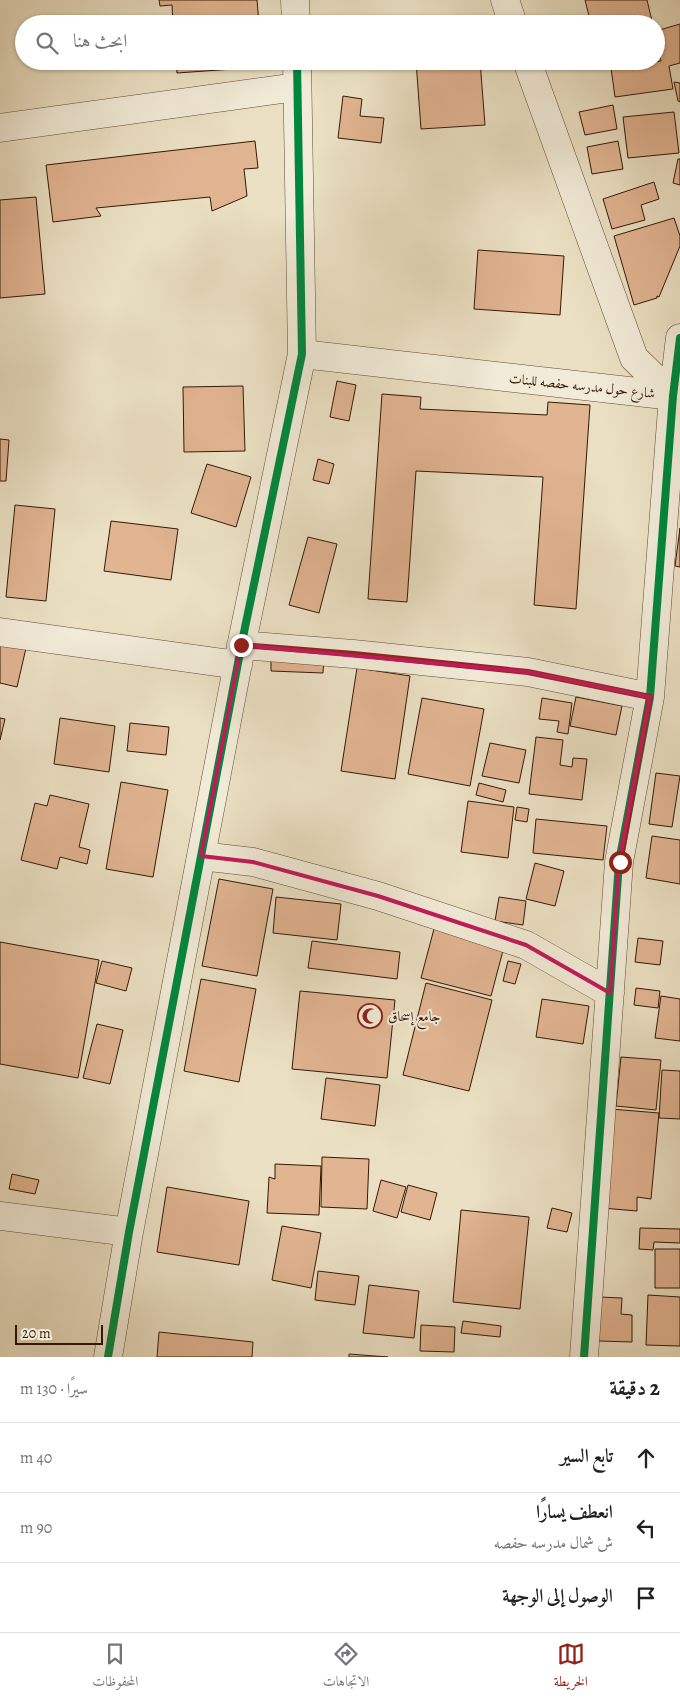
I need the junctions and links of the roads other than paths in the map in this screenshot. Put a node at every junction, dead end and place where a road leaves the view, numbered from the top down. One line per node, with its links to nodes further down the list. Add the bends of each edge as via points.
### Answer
1 (295, 0): 3 (street)
2 (504, 0): 4 (street)
3 (296, 15)
4 (510, 15)
5 (530, 70): 10 (street, شارع حول مدرسه حفصه للبنات, via 634,358)
6 (297, 74): 7 (street); 9 (street)
7 (0, 128)
8 (680, 338): 10 (street)
9 (302, 354): 10 (street, شارع حول مدرسه حفصه للبنات); 12 (street)
10 (673, 396): 13 (street)
11 (0, 632): 12 (street)
12 (239, 655): 13 (street, via 354,654 528,672); 14 (street)
13 (650, 697): 15 (street, via 620,862)
14 (201, 856): 15 (street, via 253,862 369,893 526,945); 17 (street)
15 (610, 993): 19 (street)
16 (0, 1216): 17 (street)
17 (129, 1232): 18 (street)
18 (108, 1357)
19 (584, 1357)

